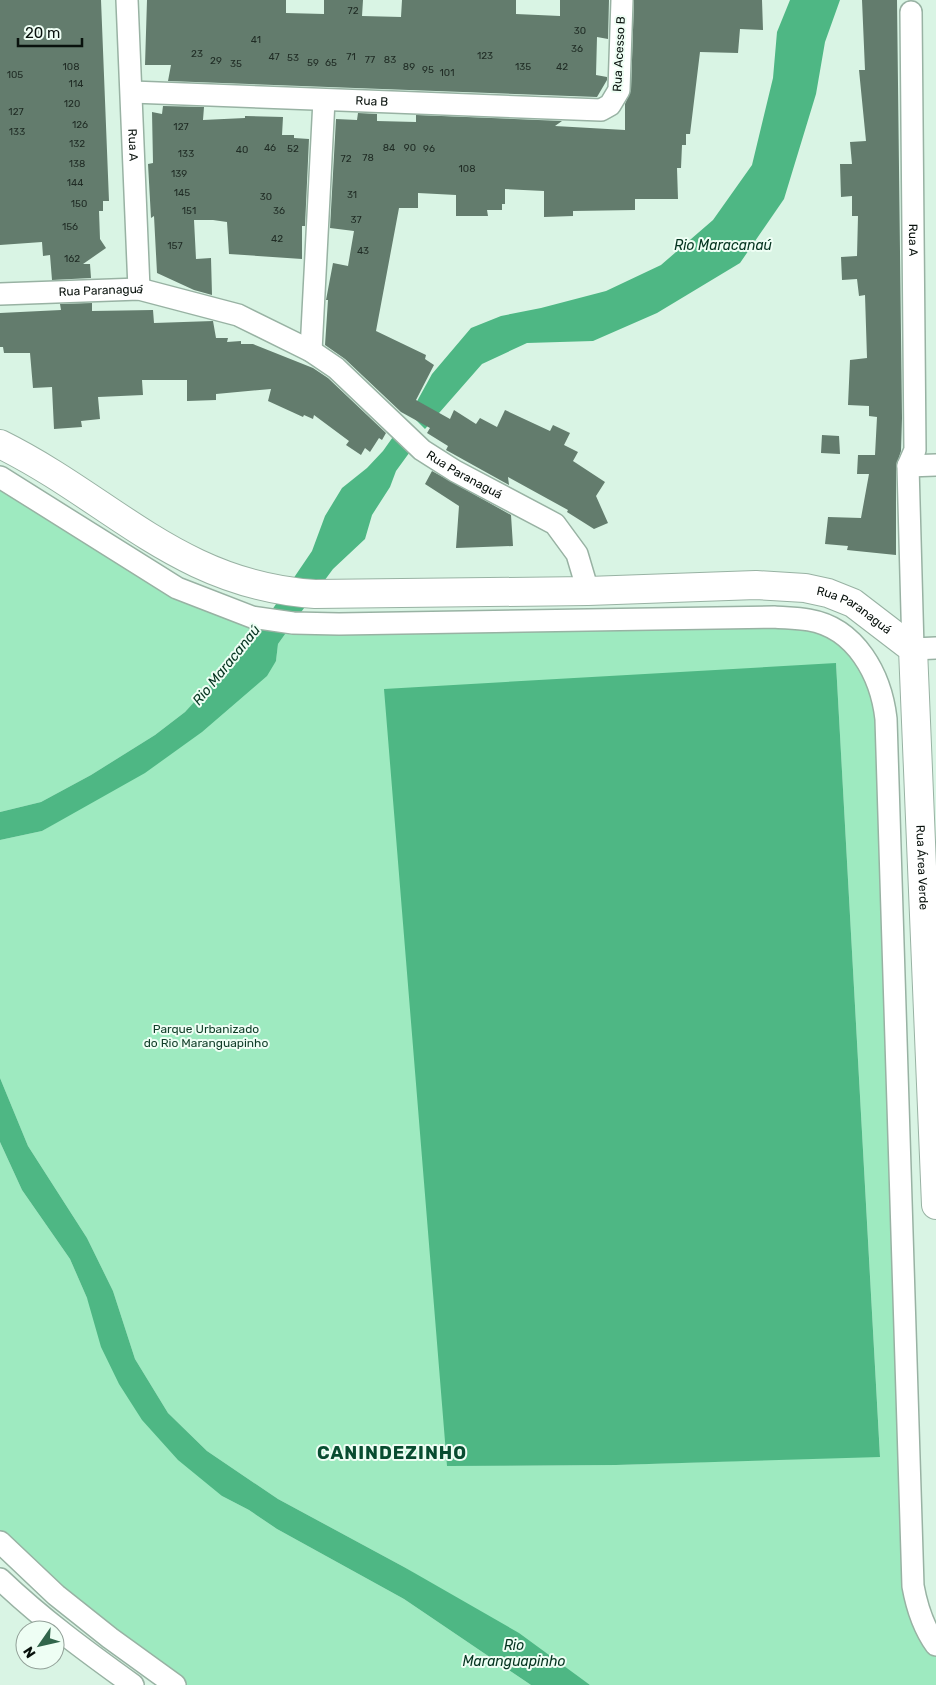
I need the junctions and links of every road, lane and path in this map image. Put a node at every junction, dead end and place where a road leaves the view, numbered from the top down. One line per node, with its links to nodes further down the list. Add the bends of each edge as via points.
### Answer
1 (127, 0): 4 (street, Rua A)
2 (622, 0): 6 (street, Rua Acesso B, via 619,90)
3 (911, 12): 12 (street, Rua A, via 915,450)
4 (132, 92): 5 (street, Rua B); 7 (street, Rua A)
5 (324, 100): 6 (street, Rua B, via 594,110); 9 (street)
6 (610, 105)
7 (139, 289): 8 (street, Rua Paranaguá); 9 (street, Rua Paranaguá, via 238,315)
8 (0, 294)
9 (311, 351): 14 (street, Rua Paranaguá, via 336,368 422,450 555,524 577,554)
10 (0, 444): 14 (main road, via 59,478 145,536 234,580 285,592 314,594)
11 (936, 465): 12 (street)
12 (908, 466): 15 (street, Rua Área Verde)
13 (0, 477): 22 (street, via 177,588 232,611 266,620 293,624 774,616 810,620 836,630 869,662 884,699 886,719 913,1586 917,1610)
14 (588, 591): 15 (main road, Rua Paranaguá, via 756,585 805,588 853,603)
15 (924, 648): 16 (main road, Rua Área Verde)
16 (929, 834): 17 (main road, Rua Área Verde)
17 (932, 1012): 18 (main road, Rua Área Verde)
18 (936, 1194): 19 (main road, Rua Área Verde)
19 (936, 1205)
20 (0, 1542): 24 (street, via 56,1595)
21 (0, 1579): 23 (street, via 29,1607)
22 (936, 1645)
23 (133, 1685)
24 (175, 1685)

